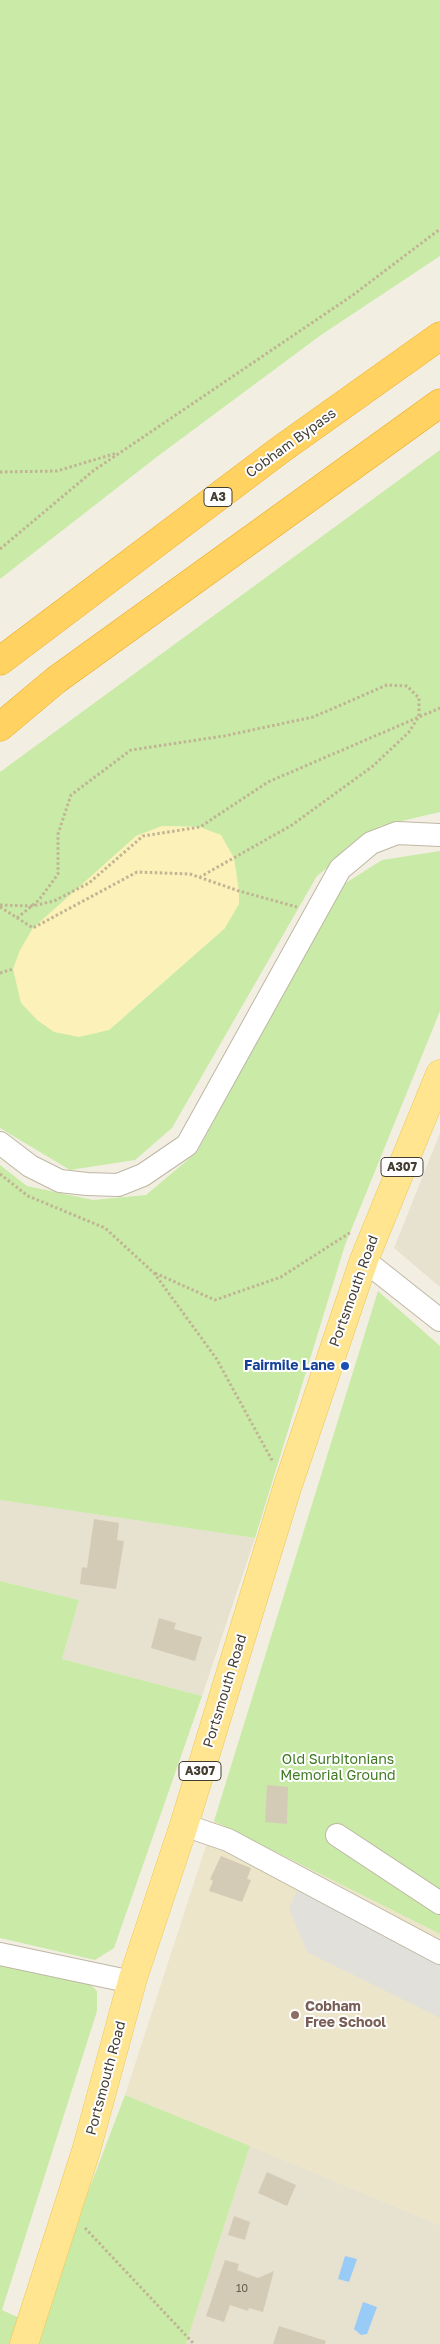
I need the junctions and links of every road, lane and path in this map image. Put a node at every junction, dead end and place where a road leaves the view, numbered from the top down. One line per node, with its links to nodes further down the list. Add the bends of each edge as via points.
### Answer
1 (440, 228): 4 (path, via 353,295)
2 (440, 336): 7 (highway, Cobham Bypass / A3, via 280,450)
3 (440, 403): 10 (highway, via 56,680)
4 (121, 452): 5 (path, via 57,471); 6 (path, via 93,471)
5 (0, 472)
6 (0, 549)
7 (0, 661)
8 (440, 708): 9 (path)
9 (419, 716): 12 (path, via 409,732 366,771 292,824); 14 (path, via 268,782 200,827 143,836 90,883 54,901); 14 (path, via 419,698 407,686 387,685 313,717 224,736 131,750 72,795 58,834 58,874)
10 (0, 727)
11 (440, 835): 20 (street, via 397,833 370,843 340,869 187,1145 134,1178 118,1184 87,1184 60,1181 30,1166)
12 (200, 878): 15 (path); 16 (path, via 190,874 137,872 33,928)
13 (0, 906): 14 (path); 16 (path)
14 (32, 906): 16 (path)
15 (297, 907)
16 (17, 918)
17 (13, 969): 18 (path)
18 (0, 973)
19 (440, 1074): 23 (main road, Portsmouth Road / A307)
20 (0, 1143)
21 (0, 1174): 24 (path, via 28,1196 105,1228)
22 (352, 1231): 24 (path, via 281,1277 215,1300)
23 (364, 1260): 25 (street); 26 (main road, Portsmouth Road / A307)
24 (154, 1273): 26 (path, via 216,1358)
25 (440, 1320)
26 (287, 1488): 27 (main road, Portsmouth Road / A307)
27 (184, 1825): 30 (street, via 228,1840); 32 (main road, Portsmouth Road / A307)
28 (337, 1835): 29 (street)
29 (440, 1903)
30 (440, 1953)
31 (0, 1954): 32 (street)
32 (132, 1982): 33 (main road, Portsmouth Road / A307)
33 (67, 2210): 34 (main road, Portsmouth Road / A307); 35 (path)
34 (24, 2344)
35 (194, 2344)

